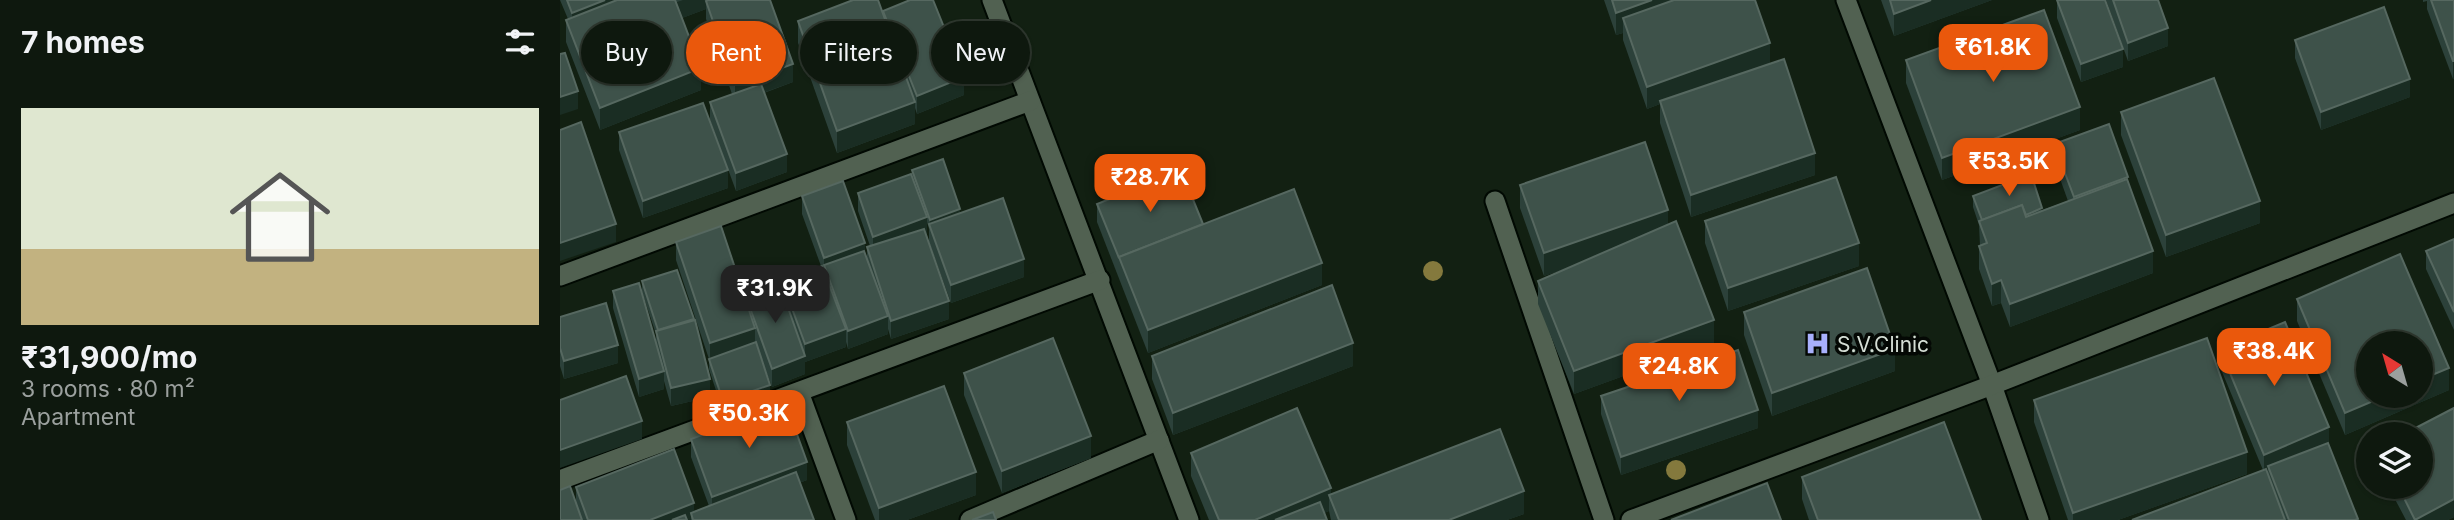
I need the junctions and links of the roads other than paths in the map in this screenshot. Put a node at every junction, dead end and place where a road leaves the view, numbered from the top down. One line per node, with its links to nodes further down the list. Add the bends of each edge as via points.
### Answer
1 (992, 0): 3 (street)
2 (1846, 0): 8 (street)
3 (1030, 101): 6 (street); 7 (street)
4 (1495, 201): 15 (street)
5 (2454, 203): 8 (street)
6 (560, 276)
7 (1100, 280): 9 (street); 10 (street)
8 (1992, 385): 16 (street); 17 (street)
9 (799, 391): 11 (street); 12 (street)
10 (1159, 440): 13 (street); 14 (street)
11 (560, 480)
12 (846, 520)
13 (971, 520)
14 (1189, 520)
15 (1604, 520)
16 (1631, 520)
17 (2039, 520)

